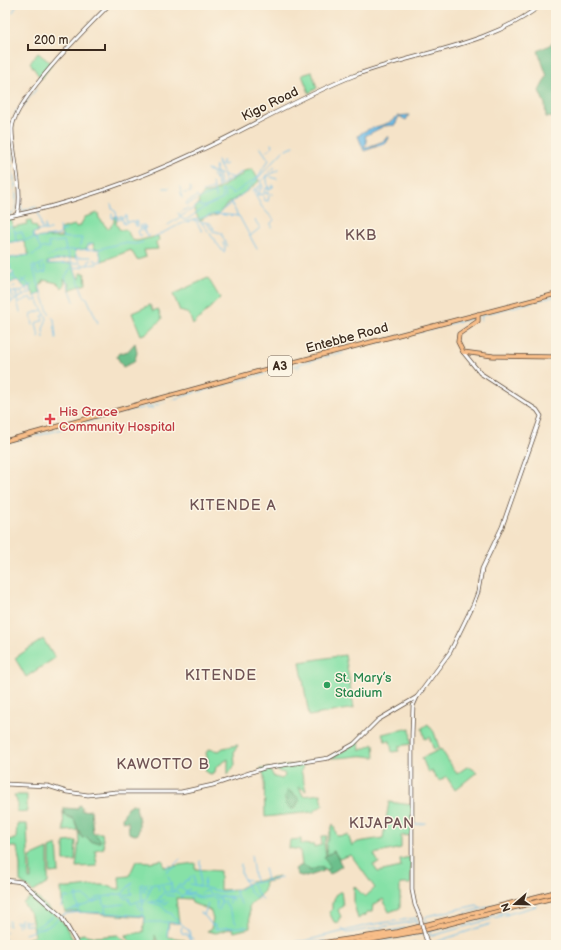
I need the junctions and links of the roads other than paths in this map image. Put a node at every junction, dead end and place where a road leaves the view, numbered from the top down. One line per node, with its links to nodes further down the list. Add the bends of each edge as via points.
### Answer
1 (109, 5): 3 (street, via 68,46 16,114 12,128 18,196)
2 (541, 5): 3 (street, Kigo Road, via 518,21 484,36 397,61 338,83 158,170 106,190)
3 (17, 214): 4 (street, Kigo Road)
4 (5, 217)
5 (556, 294): 6 (main road, Entebbe Road / A3)
6 (478, 314): 7 (main road, via 478,321 459,334 458,342); 9 (main road, Entebbe Road / A3)
7 (463, 352): 8 (main road, via 493,356); 10 (street, via 480,373 537,410 541,416 502,527 482,568 473,605 447,657)
8 (556, 358)
9 (5, 441)
10 (417, 697): 11 (street, via 378,720 354,744 328,758 264,768 213,785 181,792 116,792 88,795 48,786); 18 (street, bridge, via 413,706 412,724 413,900)
11 (5, 784)
12 (5, 880): 15 (street, via 22,882 61,916)
13 (556, 892): 16 (highway, via 398,932)
14 (556, 897): 17 (highway, via 420,932)
15 (78, 944)
16 (309, 945)
17 (340, 945)
18 (428, 945)

